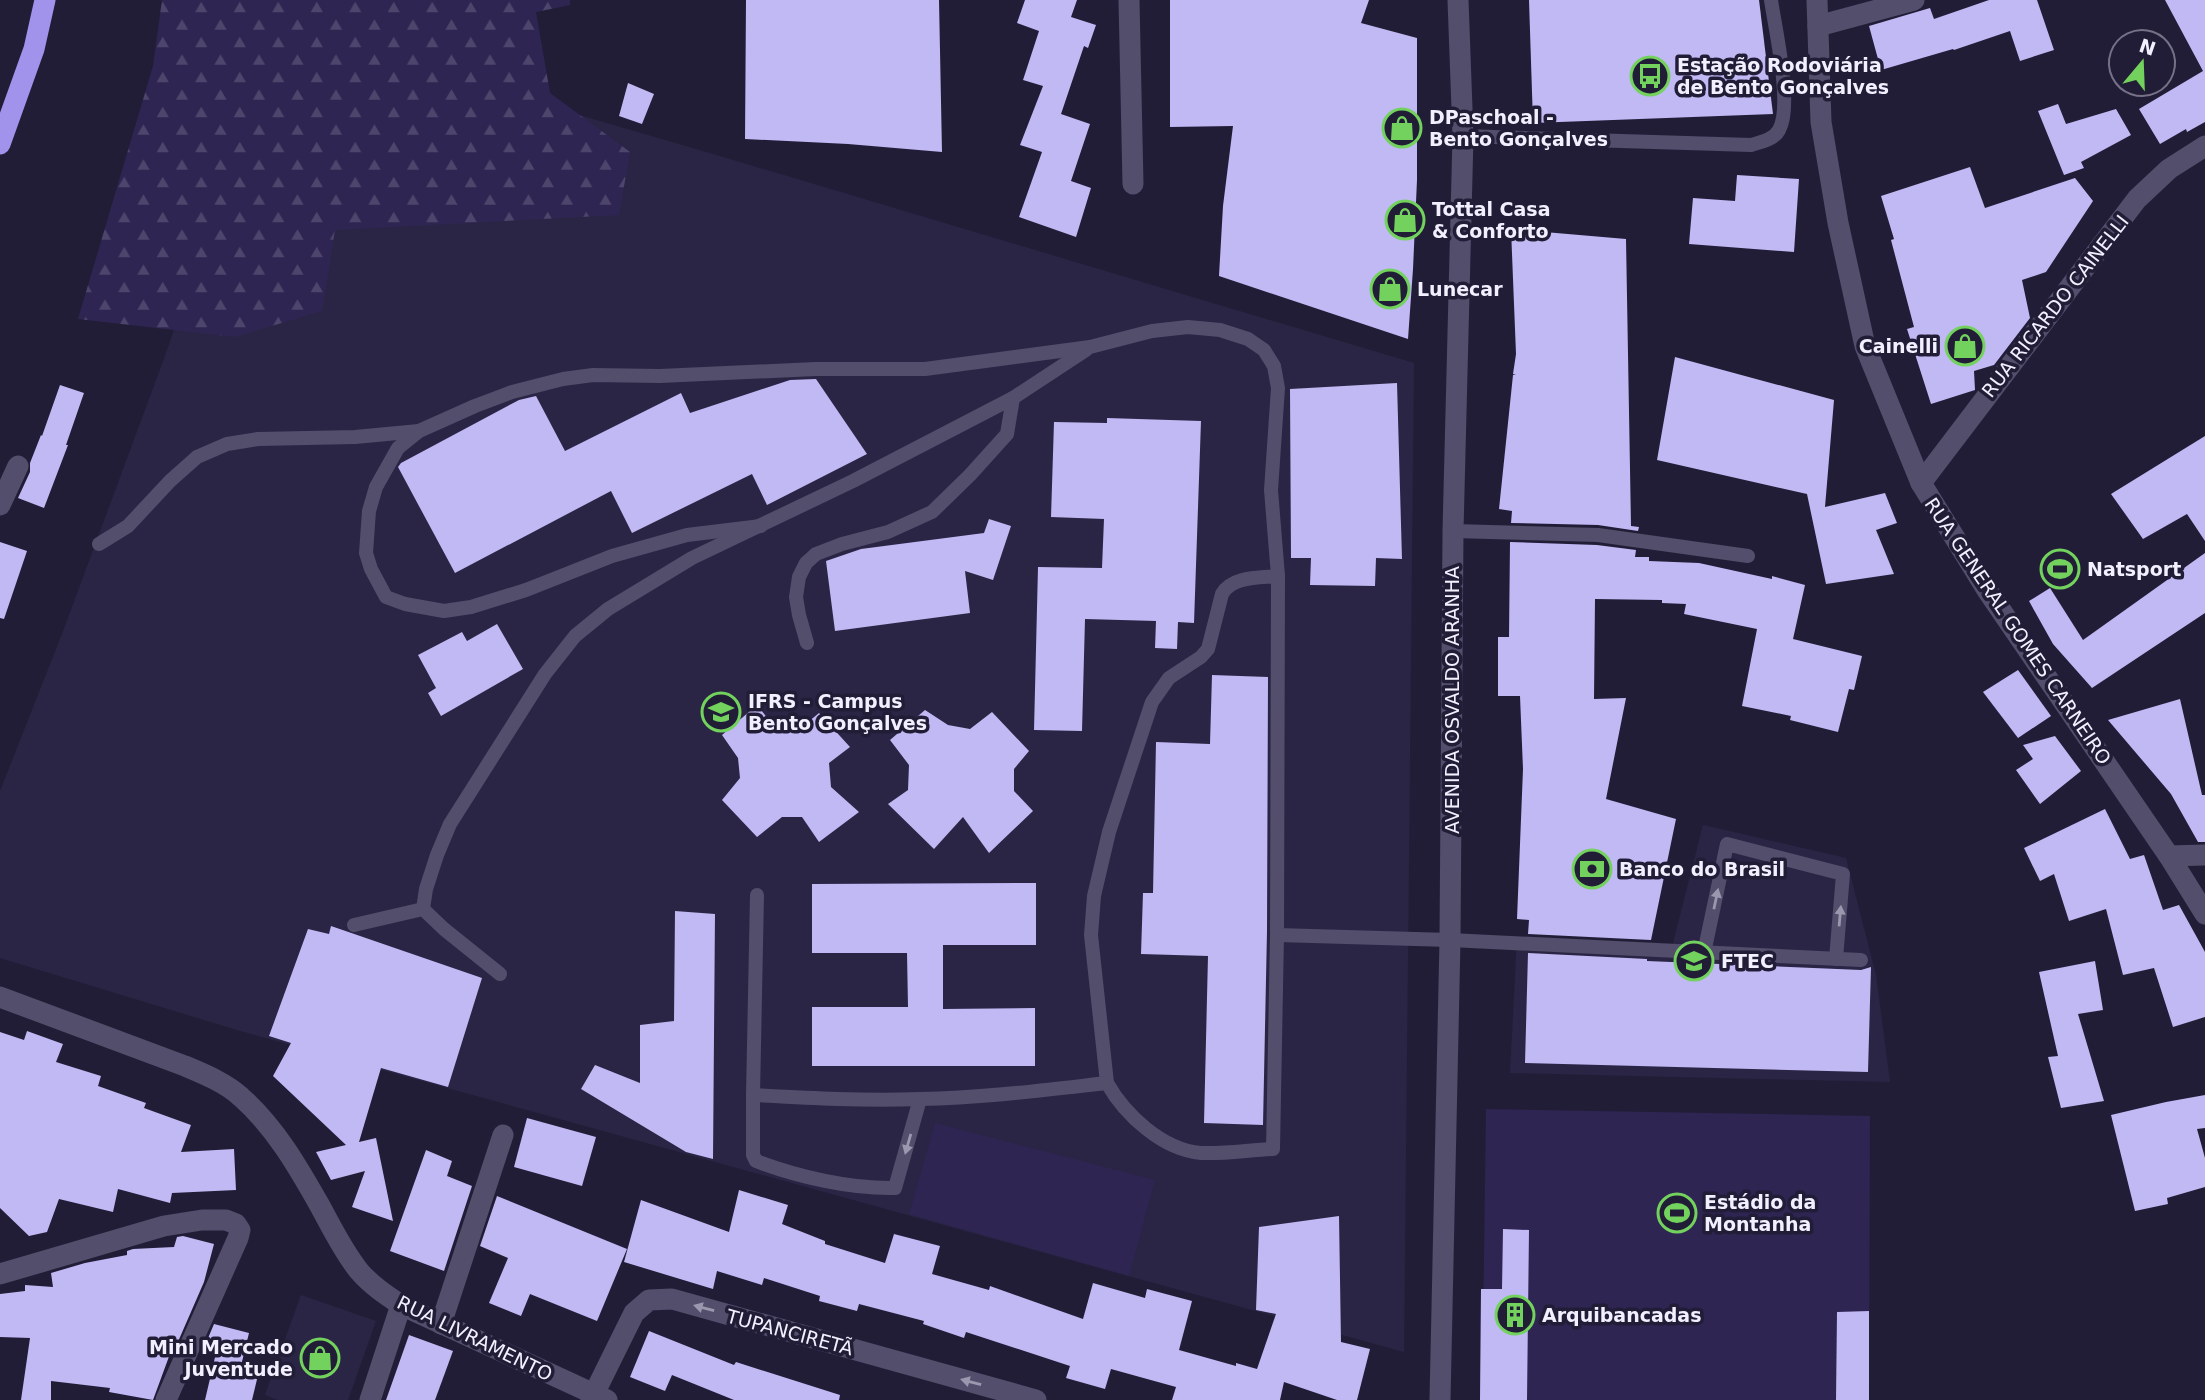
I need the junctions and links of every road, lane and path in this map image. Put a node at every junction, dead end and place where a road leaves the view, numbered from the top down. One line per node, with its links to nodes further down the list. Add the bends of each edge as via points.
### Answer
1 (45, 0): 9 (highway, via 34,49)
2 (1129, 0): 11 (main road)
3 (1458, 0): 8 (main road, AVENIDA OSVALDO ARANHA)
4 (1771, 0): 8 (lane, via 1785,107 1779,131 1770,139 1751,145)
5 (1817, 0): 7 (main road, RUA GENERAL GOMES CARNEIRO)
6 (1914, 0): 7 (main road)
7 (1818, 26): 16 (main road, RUA GENERAL GOMES CARNEIRO, via 1821,122 1865,346)
8 (1463, 136): 19 (main road, AVENIDA OSVALDO ARANHA)
9 (0, 144)
10 (2205, 146): 16 (main road, RUA RICARDO CAINELLI, via 2169,169 2137,199)
11 (1133, 184)
12 (1090, 347): 13 (lane); 14 (lane, via 925,369 593,375 512,392); 22 (lane, via 1188,327 1220,330 1264,350 1274,366 1278,388 1271,490)
13 (1013, 398): 18 (lane); 23 (lane, via 1007,435 932,512 888,532 816,554 806,563 796,597)
14 (419, 431): 18 (lane, via 398,448 384,470 366,531 371,569 386,597 405,604 444,611 471,607 612,556 674,539); 20 (lane, via 227,444 197,457 128,526)
15 (18, 466): 17 (main road)
16 (1920, 483): 25 (main road, RUA GENERAL GOMES CARNEIRO, via 1987,590)
17 (0, 505)
18 (761, 526): 27 (lane, via 667,573 608,609 575,636 545,674 450,824)
19 (1453, 531): 21 (lane, via 1598,535); 31 (main road, AVENIDA OSVALDO ARANHA)
20 (99, 544)
21 (1748, 556)
22 (1278, 576): 30 (lane); 37 (lane, via 1227,586 1208,649 1169,678 1152,702 1109,832 1094,896 1090,935)
23 (807, 643)
24 (2205, 855): 25 (main road)
25 (2169, 856): 28 (main road, RUA GENERAL GOMES CARNEIRO)
26 (757, 895): 38 (lane)
27 (423, 909): 29 (lane); 35 (lane)
28 (2205, 914)
29 (355, 925)
30 (1278, 935): 31 (lane); 37 (lane, via 1273,1149 1200,1153 1181,1149 1137,1121)
31 (1450, 940): 32 (lane); 48 (main road, AVENIDA OSVALDO ARANHA)
32 (1704, 953): 33 (lane); 33 (lane, via 1727,844 1843,874)
33 (1836, 959): 34 (lane)
34 (1861, 960)
35 (500, 974)
36 (0, 997): 42 (main road, RUA LIVRAMENTO, via 185,1066 239,1095 281,1141 360,1272)
37 (1107, 1083): 39 (lane)
38 (753, 1095): 39 (lane); 39 (lane, one-way to 38, via 895,1188 821,1179 756,1161)
39 (920, 1099)
40 (503, 1135): 43 (main road)
41 (0, 1274): 45 (main road, via 163,1226 202,1220 236,1224 238,1238)
42 (401, 1304): 43 (main road, RUA LIVRAMENTO); 46 (main road)
43 (441, 1324): 44 (main road, RUA LIVRAMENTO)
44 (597, 1398): 47 (main road, TUPANCIRETÃ, one-way to 44, via 672,1299 649,1300 634,1313)
45 (166, 1400)
46 (370, 1400)
47 (1037, 1400)
48 (1440, 1400)

